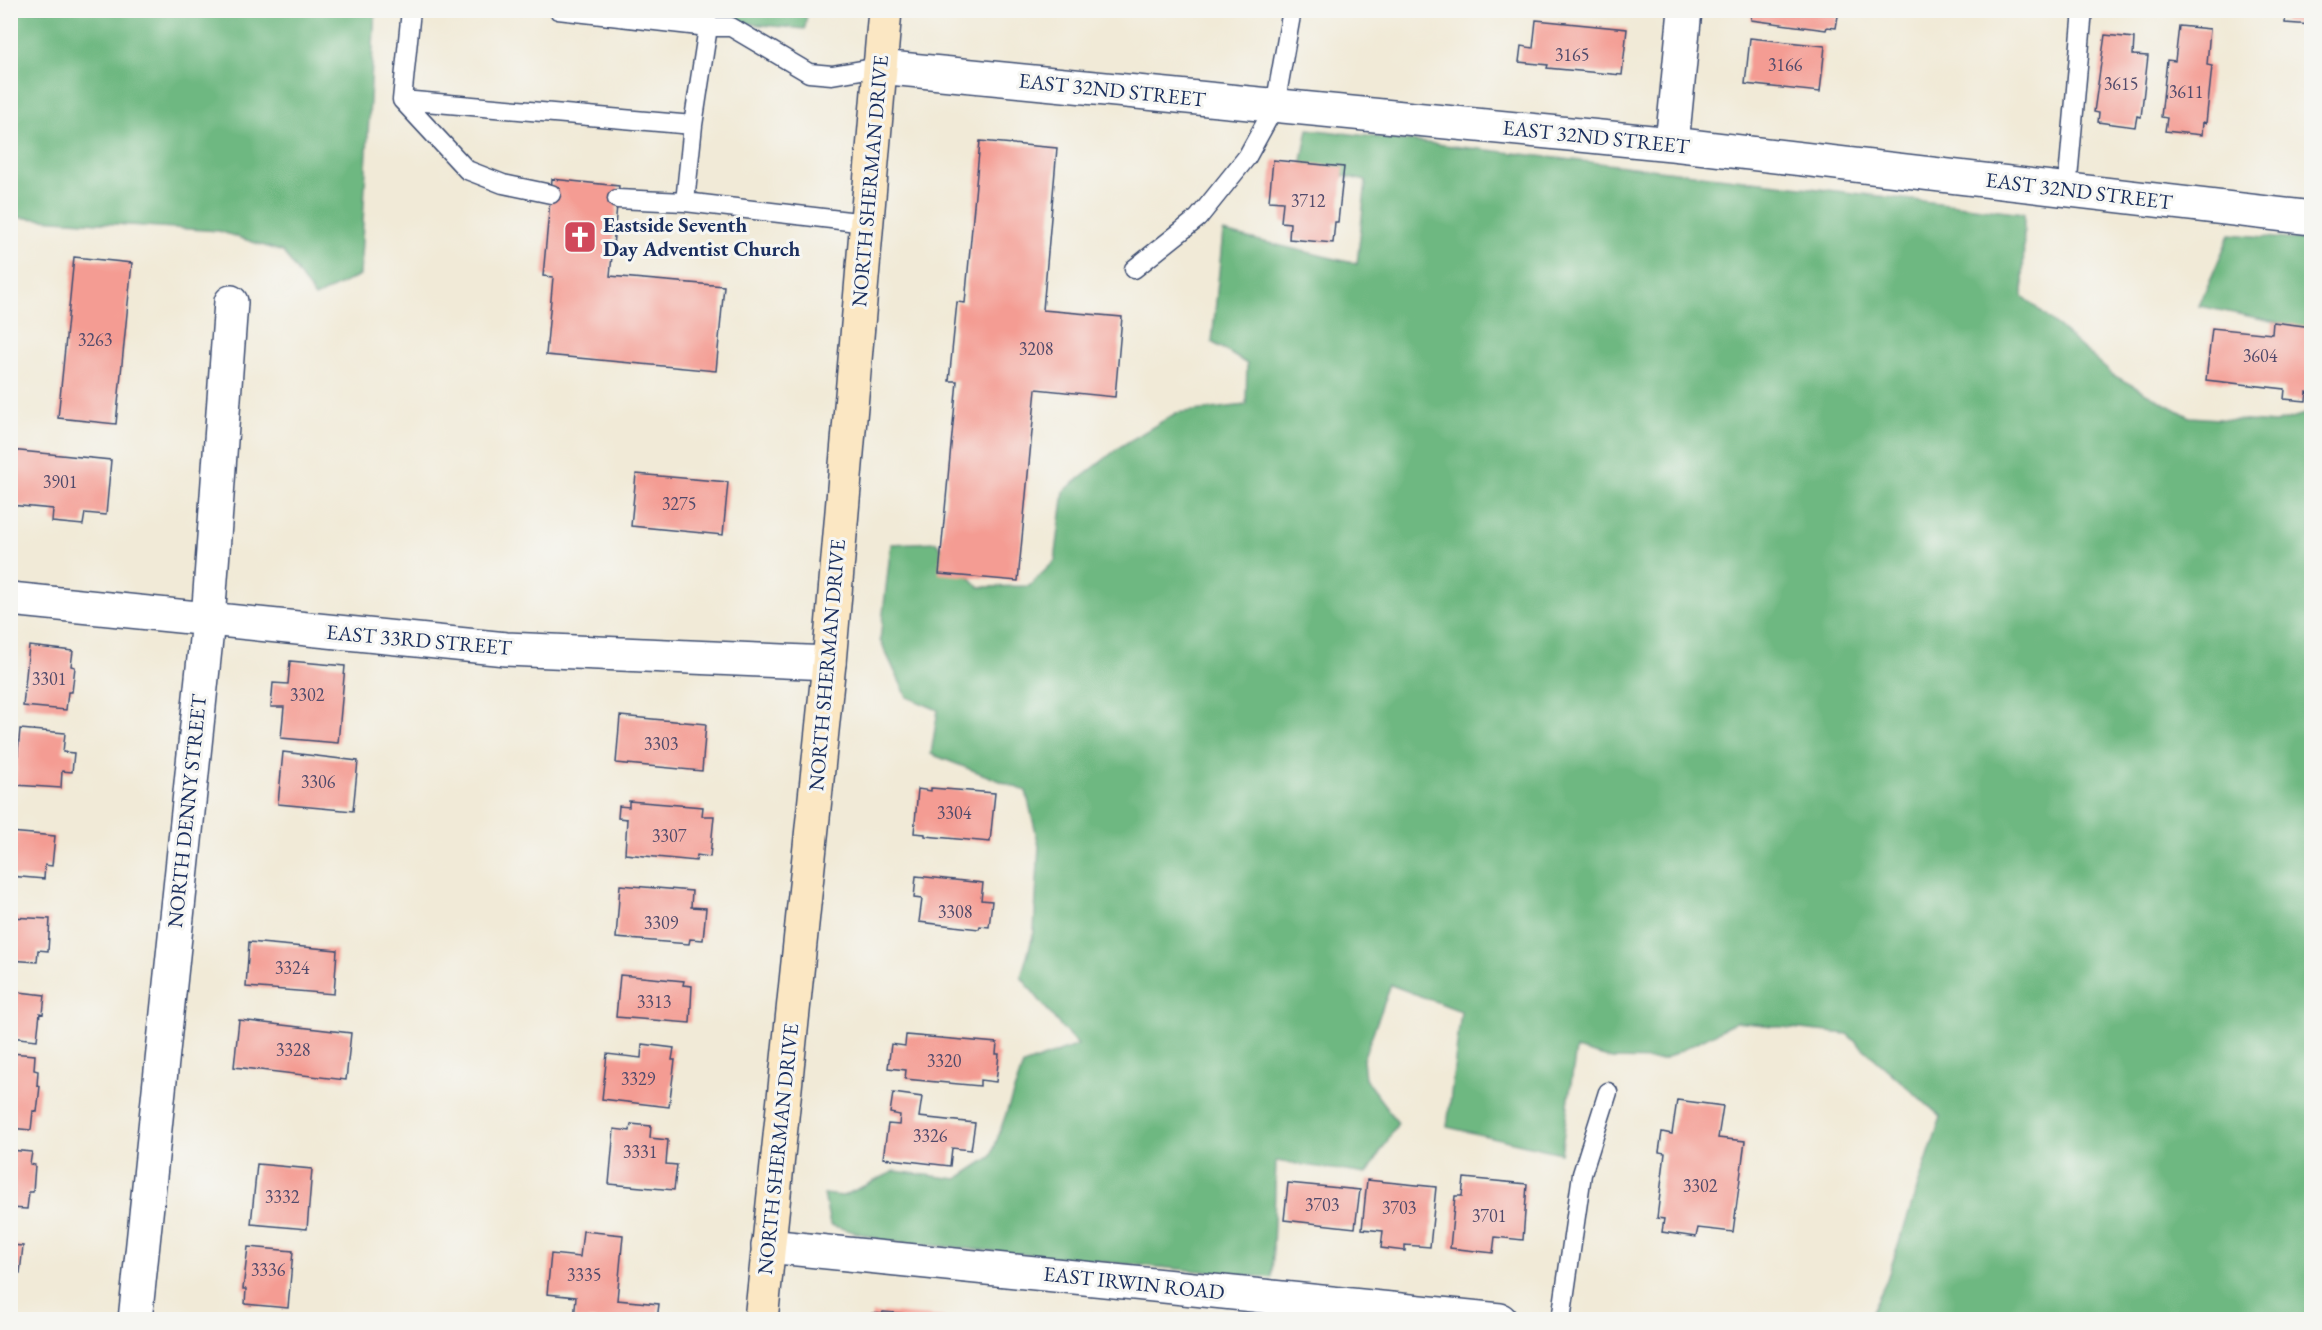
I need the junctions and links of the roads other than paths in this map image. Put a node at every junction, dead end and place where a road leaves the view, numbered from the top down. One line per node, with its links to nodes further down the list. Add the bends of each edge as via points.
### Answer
1 (411, 10): 9 (lane)
2 (558, 10): 7 (lane)
3 (885, 10): 8 (main road, NORTH SHERMAN DRIVE)
4 (1292, 10): 10 (lane)
5 (1685, 10): 12 (street)
6 (2084, 10): 13 (lane)
7 (708, 27): 8 (lane, via 731,27 809,73 832,75); 11 (lane)
8 (879, 67): 10 (street, EAST 32ND STREET); 18 (main road, NORTH SHERMAN DRIVE)
9 (402, 100): 11 (lane); 14 (lane, via 467,170 503,184)
10 (1275, 106): 12 (street, EAST 32ND STREET); 19 (lane, via 1247,157 1198,218)
11 (693, 125): 16 (lane)
12 (1672, 144): 13 (street, EAST 32ND STREET)
13 (2067, 190): 17 (street, EAST 32ND STREET)
14 (551, 194)
15 (617, 199): 16 (lane)
16 (685, 202): 18 (lane)
17 (2312, 218)
18 (866, 223): 23 (main road, NORTH SHERMAN DRIVE)
19 (1134, 269)
20 (231, 303): 22 (street, NORTH DENNY STREET)
21 (10, 600): 22 (street, EAST 33RD STREET)
22 (208, 620): 23 (street, EAST 33RD STREET, via 506,649); 26 (street, NORTH DENNY STREET)
23 (829, 663): 25 (main road, NORTH SHERMAN DRIVE)
24 (1608, 1092): 29 (lane, via 1582,1174)
25 (768, 1246): 27 (main road, NORTH SHERMAN DRIVE); 28 (street, EAST IRWIN ROAD)
26 (135, 1320)
27 (761, 1320)
28 (1500, 1320)
29 (1561, 1320)

